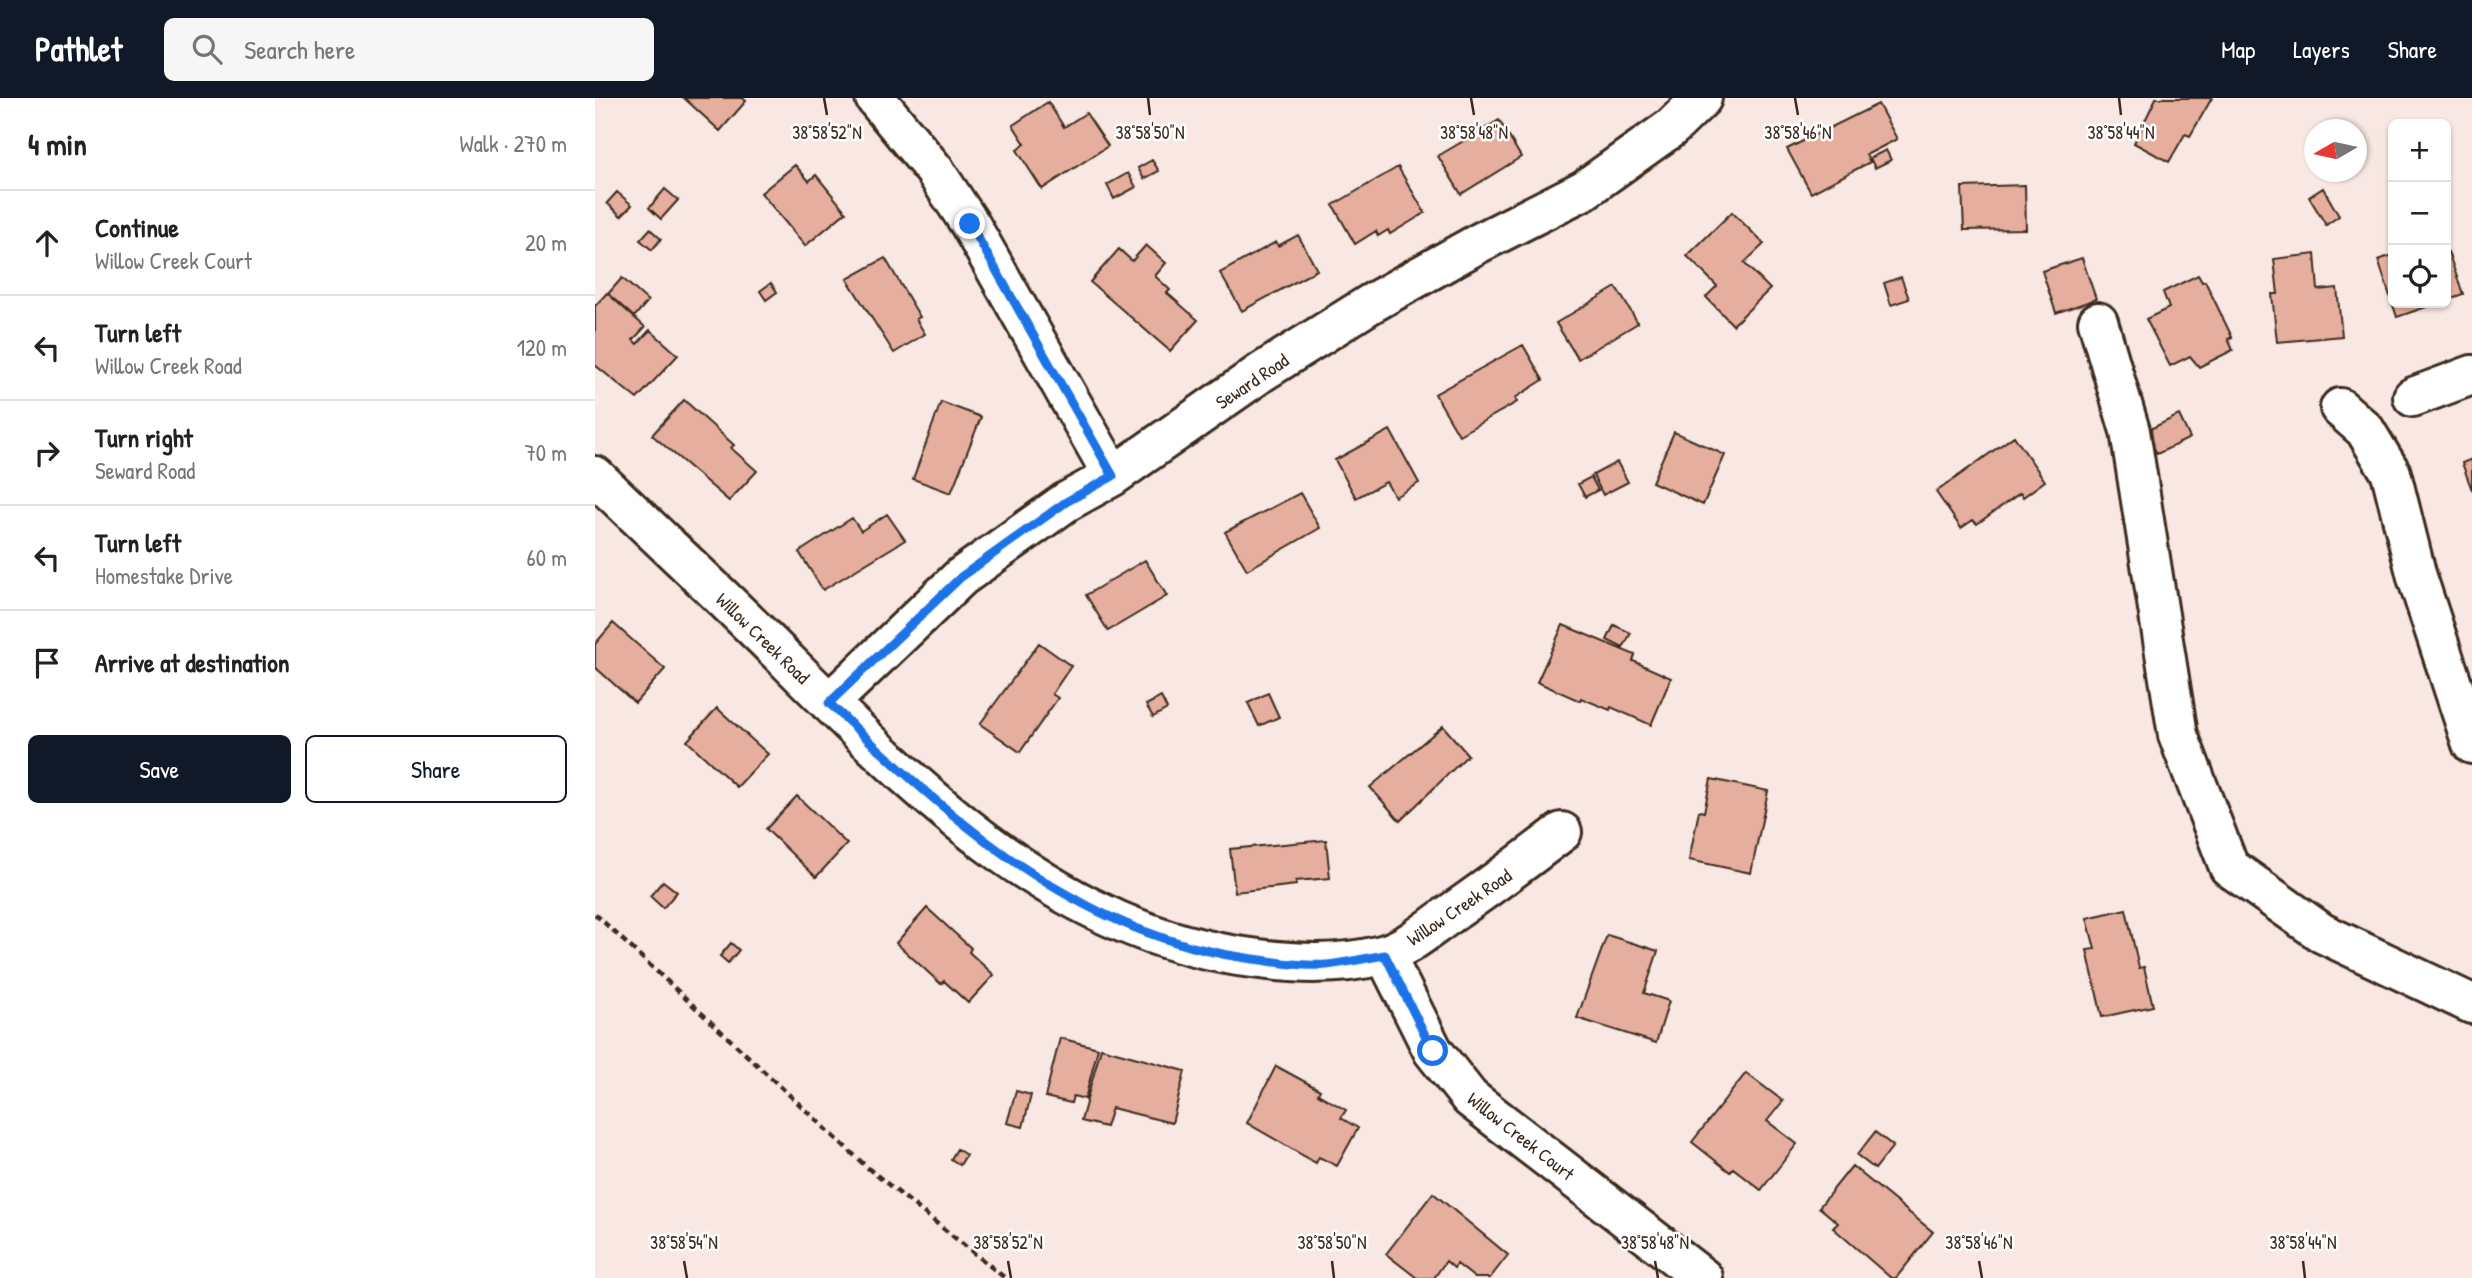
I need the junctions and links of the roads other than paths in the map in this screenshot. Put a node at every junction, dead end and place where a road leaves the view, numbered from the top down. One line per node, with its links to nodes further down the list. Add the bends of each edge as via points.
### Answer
1 (875, 98): 8 (street, via 935,171 970,224)
2 (1702, 98): 8 (street, Seward Road, via 1671,128 1584,190 1370,304 1262,372)
3 (2098, 323): 13 (street, via 2130,430 2178,736 2229,867 2322,933)
4 (2472, 375): 5 (street)
5 (2413, 397)
6 (2340, 408): 10 (street, via 2365,430 2391,473 2417,577)
7 (595, 476): 9 (street, Willow Creek Road)
8 (1113, 476): 9 (street, Seward Road, via 1066,502 961,577)
9 (829, 703): 12 (street, Willow Creek Road, via 930,799 1007,858 1096,912 1142,932 1227,955 1326,965)
10 (2472, 744)
11 (1562, 832): 12 (street, Willow Creek Road, via 1420,935)
12 (1385, 955): 14 (street, Willow Creek Court, via 1433,1051 1470,1098)
13 (2472, 1003)
14 (1703, 1278)

